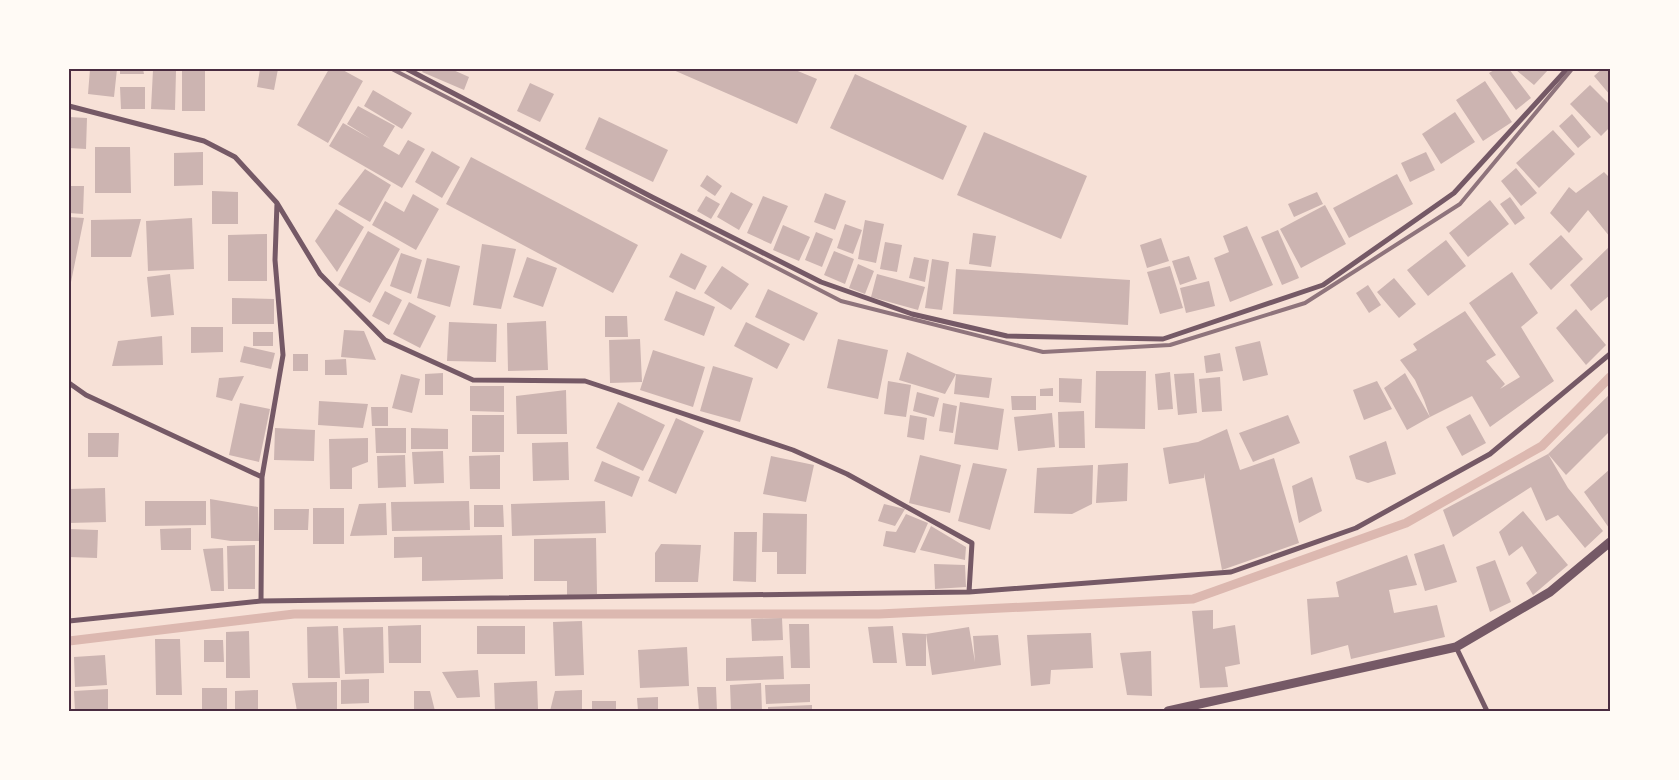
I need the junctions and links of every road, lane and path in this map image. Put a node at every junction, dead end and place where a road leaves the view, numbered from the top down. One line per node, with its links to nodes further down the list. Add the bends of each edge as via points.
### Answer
1 (407, 69): 2 (street, via 661,202 821,282 848,292 912,314 1007,336 1163,339 1322,285 1454,193)
2 (1567, 69)
3 (69, 106): 4 (street, via 204,141 235,157)
4 (277, 202): 7 (street, via 275,260 284,355); 9 (street, via 320,274 385,340 473,380 585,381 793,450 847,474 972,542)
5 (1610, 354): 9 (street, via 1490,454 1356,528 1231,572)
6 (69, 383): 7 (street, via 86,396)
7 (262, 477): 10 (street)
8 (1610, 542): 12 (street, via 1550,592)
9 (969, 592): 10 (street)
10 (261, 602): 11 (street)
11 (69, 621)
12 (1456, 647): 13 (street); 14 (street)
13 (1168, 711)
14 (1487, 711)

